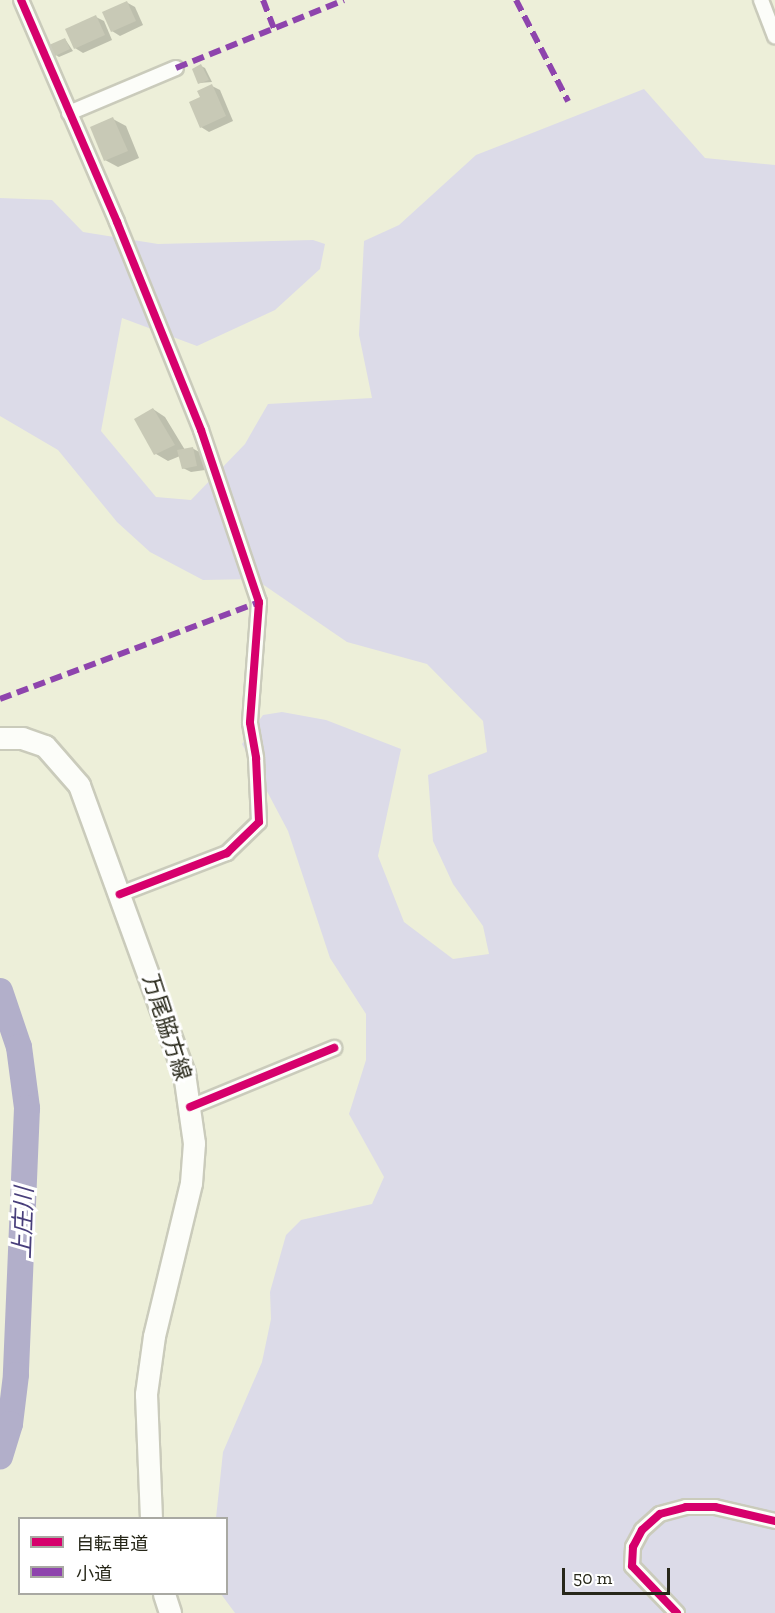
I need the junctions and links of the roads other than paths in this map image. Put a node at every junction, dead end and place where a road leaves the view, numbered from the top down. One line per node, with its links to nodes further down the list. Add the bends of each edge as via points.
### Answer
1 (21, 0): 5 (street)
2 (761, 0): 3 (street)
3 (775, 36)
4 (176, 68): 5 (street)
5 (69, 113): 7 (street, via 201,430 259,602 250,723 259,822 227,853)
6 (0, 738): 7 (main road, 万尾脇方線, via 22,738 45,746 66,766 79,785)
7 (120, 894): 9 (main road, 万尾脇方線, via 176,1042)
8 (334, 1048): 9 (street)
9 (190, 1107): 10 (main road, 万尾脇方線, via 194,1143 191,1183 154,1336 146,1394)
10 (151, 1517)
11 (775, 1521): 14 (street, via 715,1507 686,1507 660,1514 642,1530 633,1547 632,1566)
12 (165, 1595): 13 (main road)
13 (170, 1613)
14 (677, 1613)

